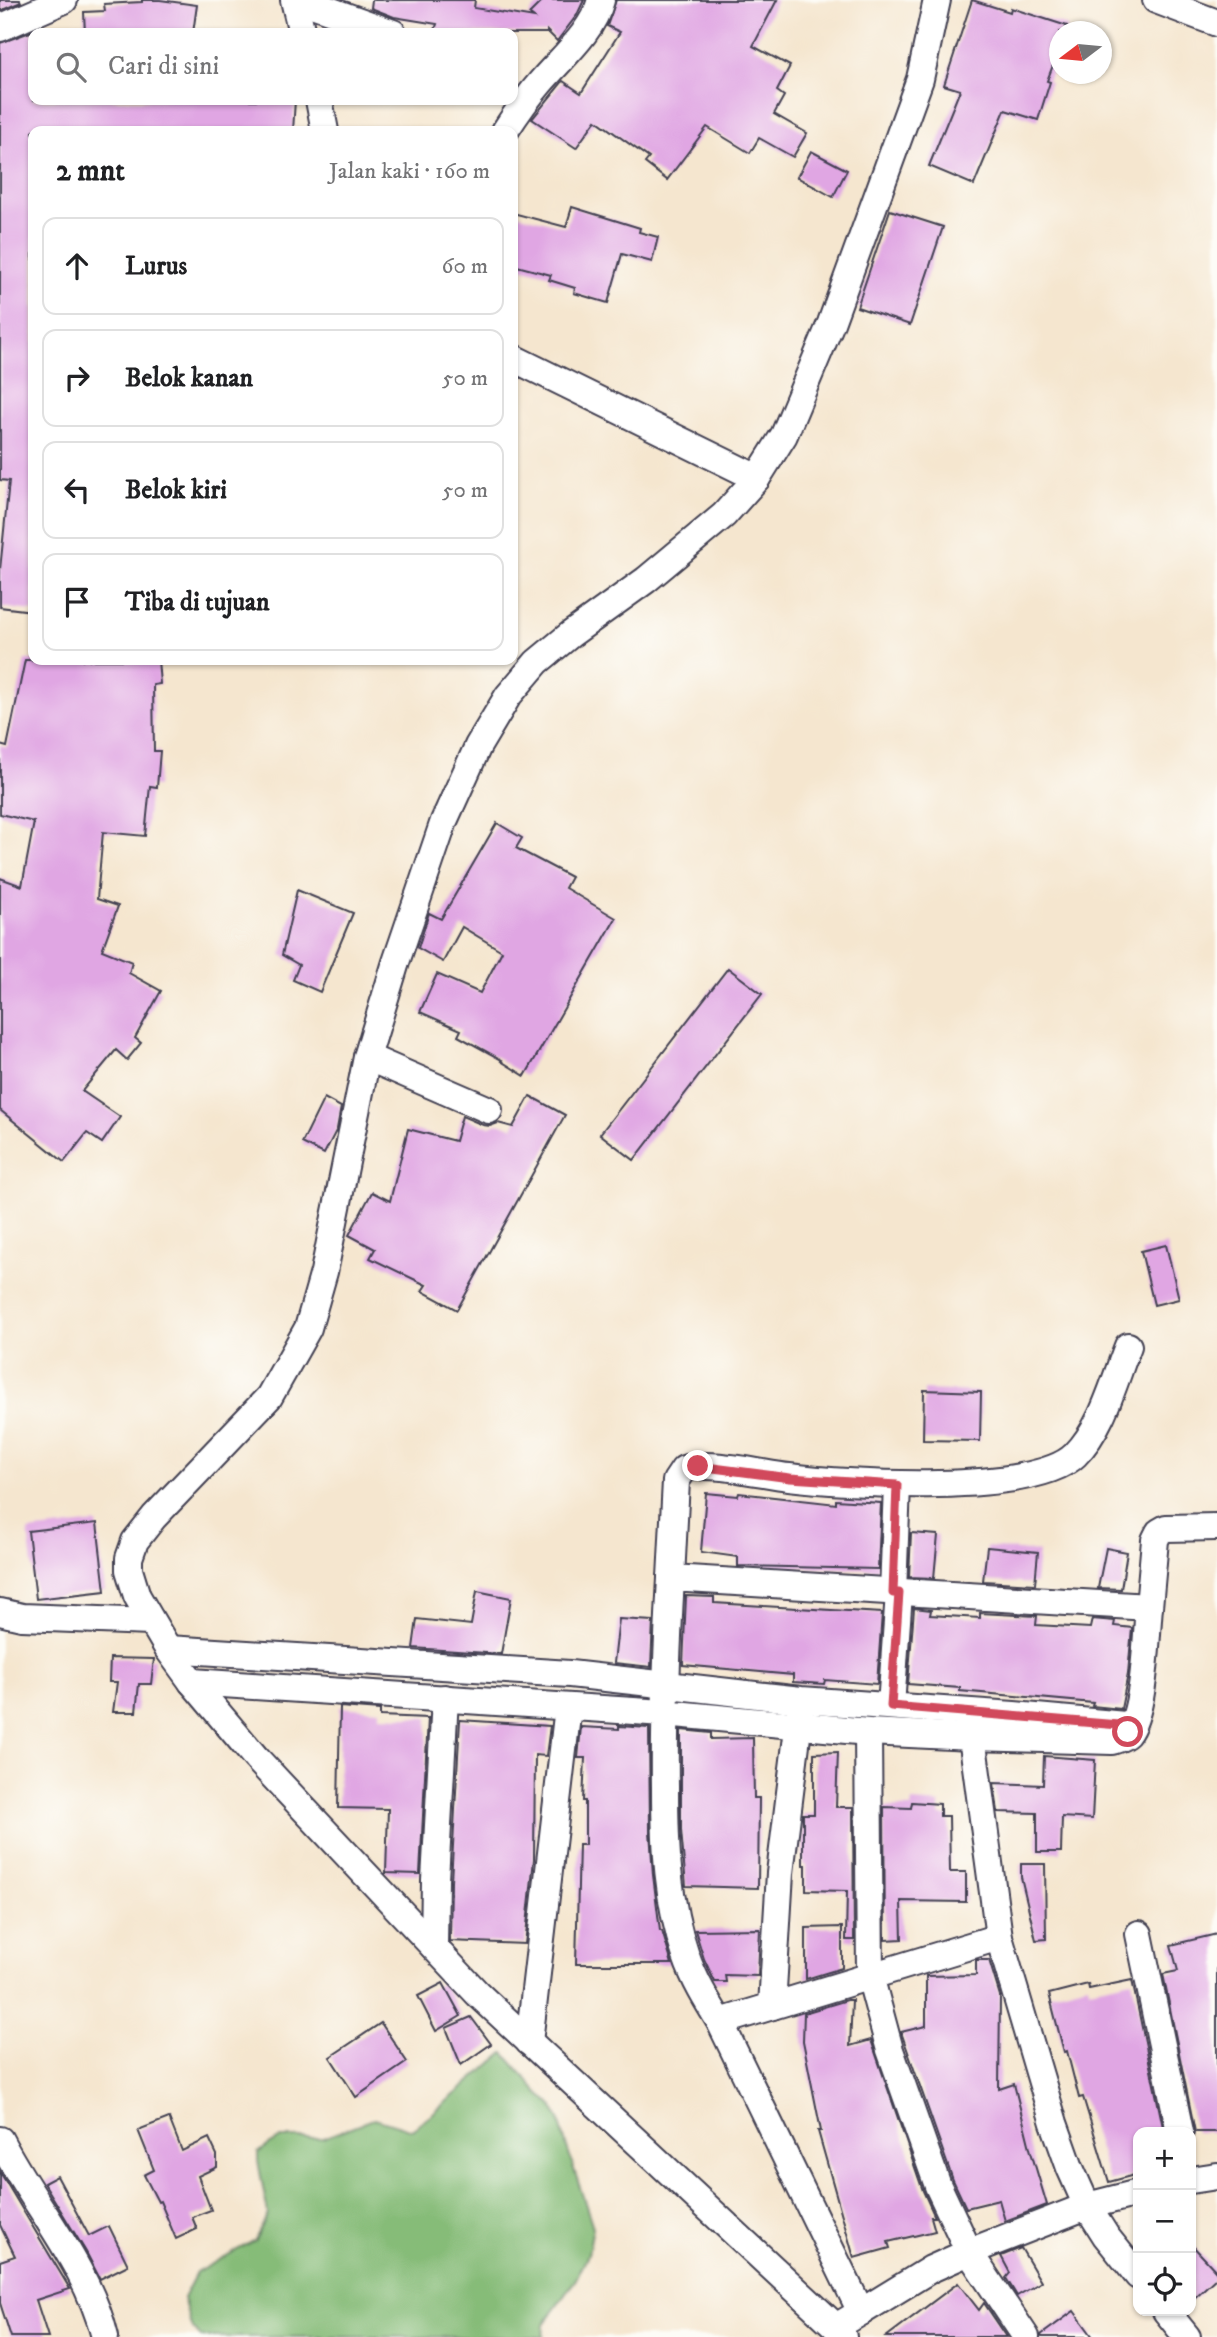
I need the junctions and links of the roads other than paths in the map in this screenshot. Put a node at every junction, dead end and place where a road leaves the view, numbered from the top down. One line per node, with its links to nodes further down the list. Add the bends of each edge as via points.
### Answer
1 (64, 0): 10 (street)
2 (294, 0): 8 (street)
3 (301, 0): 9 (street)
4 (601, 0): 13 (street, via 586,30)
5 (937, 0): 15 (street, via 920,79 866,233 785,435)
6 (1156, 0): 7 (street)
7 (1217, 23)
8 (301, 28)
9 (379, 28)
10 (0, 29)
11 (320, 105): 12 (street)
12 (324, 126)
13 (509, 126)
14 (518, 360): 15 (street)
15 (758, 478): 16 (street, via 679,553 537,662 508,696 478,746 444,821)
16 (367, 1057): 17 (street); 25 (street, via 324,1272 308,1328 269,1397 154,1517 131,1550 133,1585)
17 (489, 1110)
18 (1128, 1346): 19 (street, via 1093,1433 1069,1460 1008,1480)
19 (897, 1485): 21 (street, via 790,1478 706,1466 687,1468 676,1481); 22 (street)
20 (1217, 1527): 23 (street, via 1159,1532)
21 (671, 1578): 22 (street); 28 (street)
22 (896, 1593): 23 (street); 31 (street)
23 (1149, 1607): 34 (street, via 1140,1694)
24 (0, 1612): 25 (street, via 22,1617)
25 (151, 1622): 26 (street)
26 (168, 1649): 27 (street); 28 (street)
27 (192, 1682): 29 (street); 40 (street, via 256,1758)
28 (665, 1684): 30 (street); 33 (street)
29 (445, 1698): 32 (street); 40 (street)
30 (801, 1700): 31 (street); 35 (street)
31 (891, 1706): 34 (street)
32 (568, 1707): 33 (street); 44 (street)
33 (664, 1713): 35 (street); 43 (street, via 671,1903 692,1974)
34 (1131, 1726): 37 (street, via 1112,1741)
35 (798, 1727): 36 (street); 42 (street, via 780,1873)
36 (868, 1732): 37 (street); 41 (street)
37 (972, 1737): 39 (street)
38 (1139, 1934): 45 (street)
39 (999, 1937): 41 (street); 50 (street, via 1054,2123)
40 (434, 1947): 44 (street)
41 (870, 1976): 42 (street); 51 (street, via 890,2050 938,2186)
42 (772, 2006): 43 (street)
43 (720, 2022): 53 (street)
44 (529, 2042): 55 (street)
45 (1179, 2127)
46 (0, 2140): 56 (street, via 80,2274)
47 (1217, 2176): 48 (street)
48 (1196, 2179)
49 (1133, 2194): 50 (street)
50 (1087, 2206): 51 (street); 52 (street)
51 (969, 2252): 53 (street, via 931,2269); 57 (street)
52 (1133, 2270)
53 (861, 2312): 55 (street)
54 (1170, 2316): 58 (street)
55 (840, 2332)
56 (105, 2337)
57 (1026, 2337)
58 (1187, 2337)

